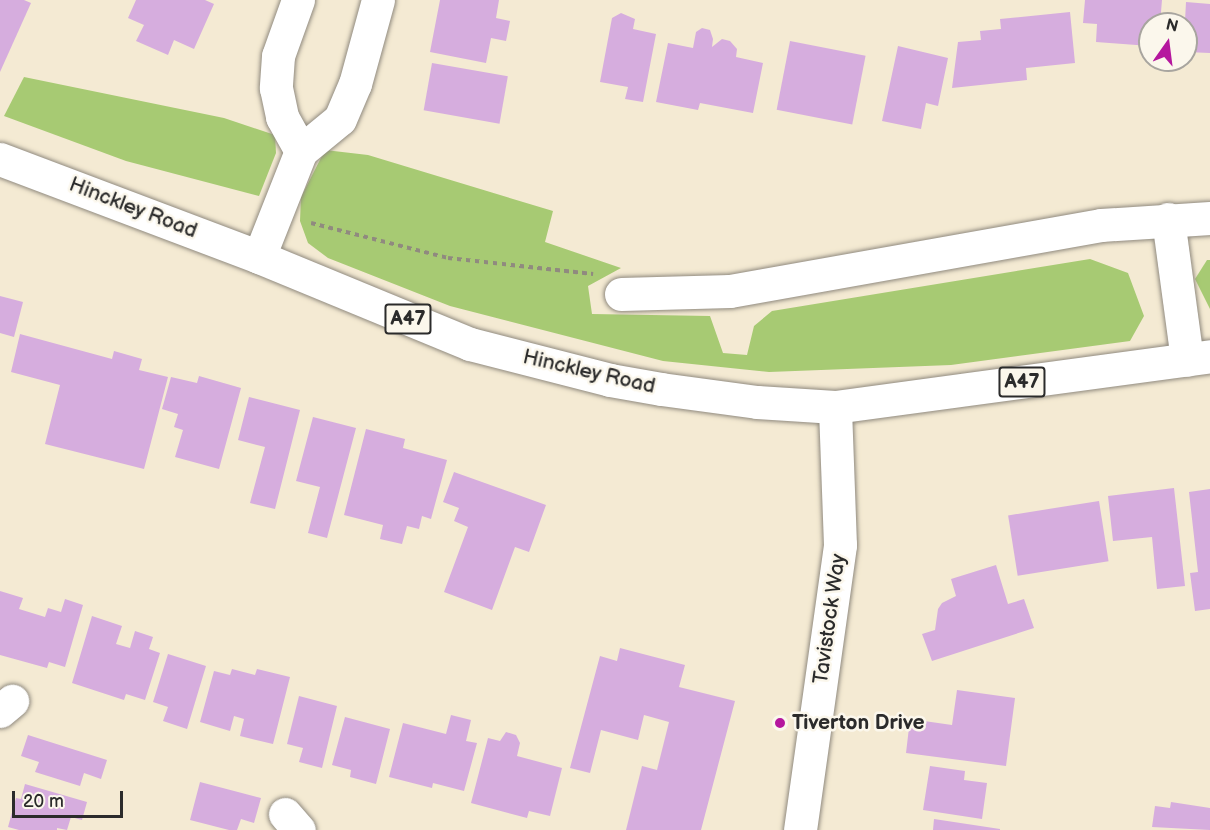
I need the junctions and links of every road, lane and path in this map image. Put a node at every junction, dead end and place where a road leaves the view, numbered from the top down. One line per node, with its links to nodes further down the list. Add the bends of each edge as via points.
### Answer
1 (298, 0): 3 (street, via 278,56 276,88 282,117)
2 (378, 0): 3 (street, via 355,84 340,119)
3 (301, 151): 5 (street)
4 (0, 159): 8 (street, Hinckley Road / A47)
5 (276, 212): 8 (street); 9 (path, via 448,258 606,275)
6 (1210, 218): 7 (street)
7 (1168, 219): 9 (street, via 1101,225 730,291); 10 (street)
8 (259, 257): 11 (street, Hinckley Road / A47, via 480,347 661,389)
9 (621, 294)
10 (1198, 358): 11 (street, Hinckley Road / A47)
11 (835, 407): 12 (street, Tavistock Way, via 840,545)
12 (800, 830)

